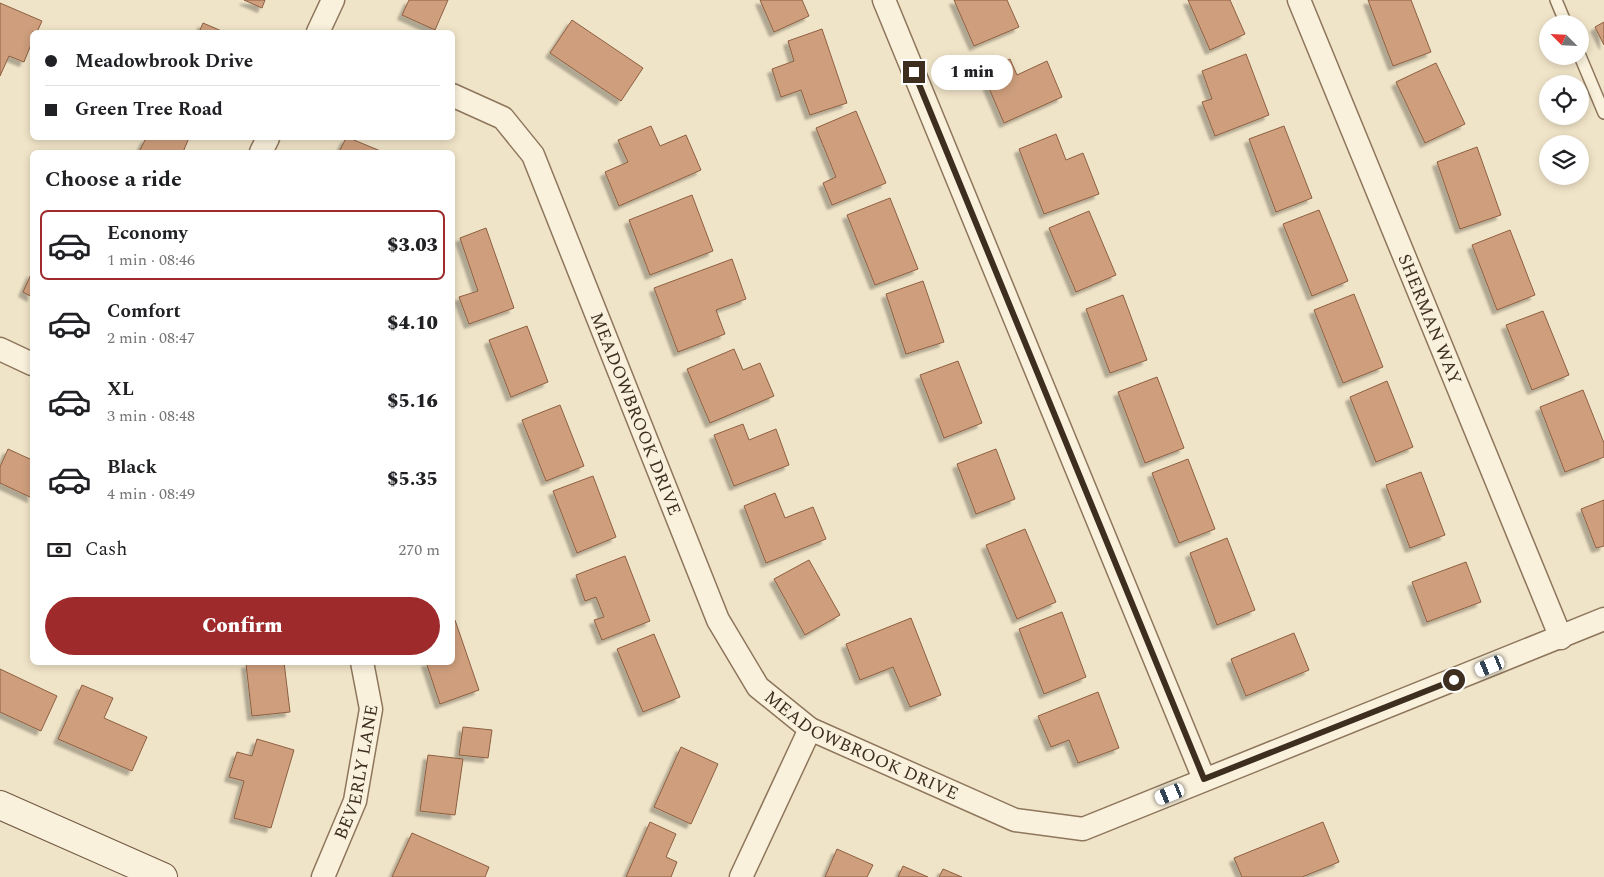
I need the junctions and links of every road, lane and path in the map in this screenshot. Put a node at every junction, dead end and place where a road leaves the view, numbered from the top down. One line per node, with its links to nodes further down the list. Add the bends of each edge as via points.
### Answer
1 (333, 0): 6 (street)
2 (884, 0): 16 (street)
3 (1299, 0): 13 (street, SHERMAN WAY)
4 (1556, 0): 5 (lane)
5 (1562, 15)
6 (319, 30)
7 (1584, 65): 9 (lane)
8 (455, 96): 15 (street, MEADOWBROOK DRIVE, via 503,118 533,155 718,620 758,687)
9 (1604, 113)
10 (0, 349): 11 (street)
11 (30, 363)
12 (1604, 619): 13 (street, MEADOWBROOK DRIVE)
13 (1561, 638): 16 (street, MEADOWBROOK DRIVE)
14 (363, 665): 19 (street, BEVERLY LANE, via 371,709 355,801)
15 (810, 729): 16 (street, MEADOWBROOK DRIVE, via 1015,820 1083,829); 20 (street)
16 (1204, 779)
17 (0, 805): 18 (street)
18 (163, 877)
19 (323, 877)
20 (741, 877)

